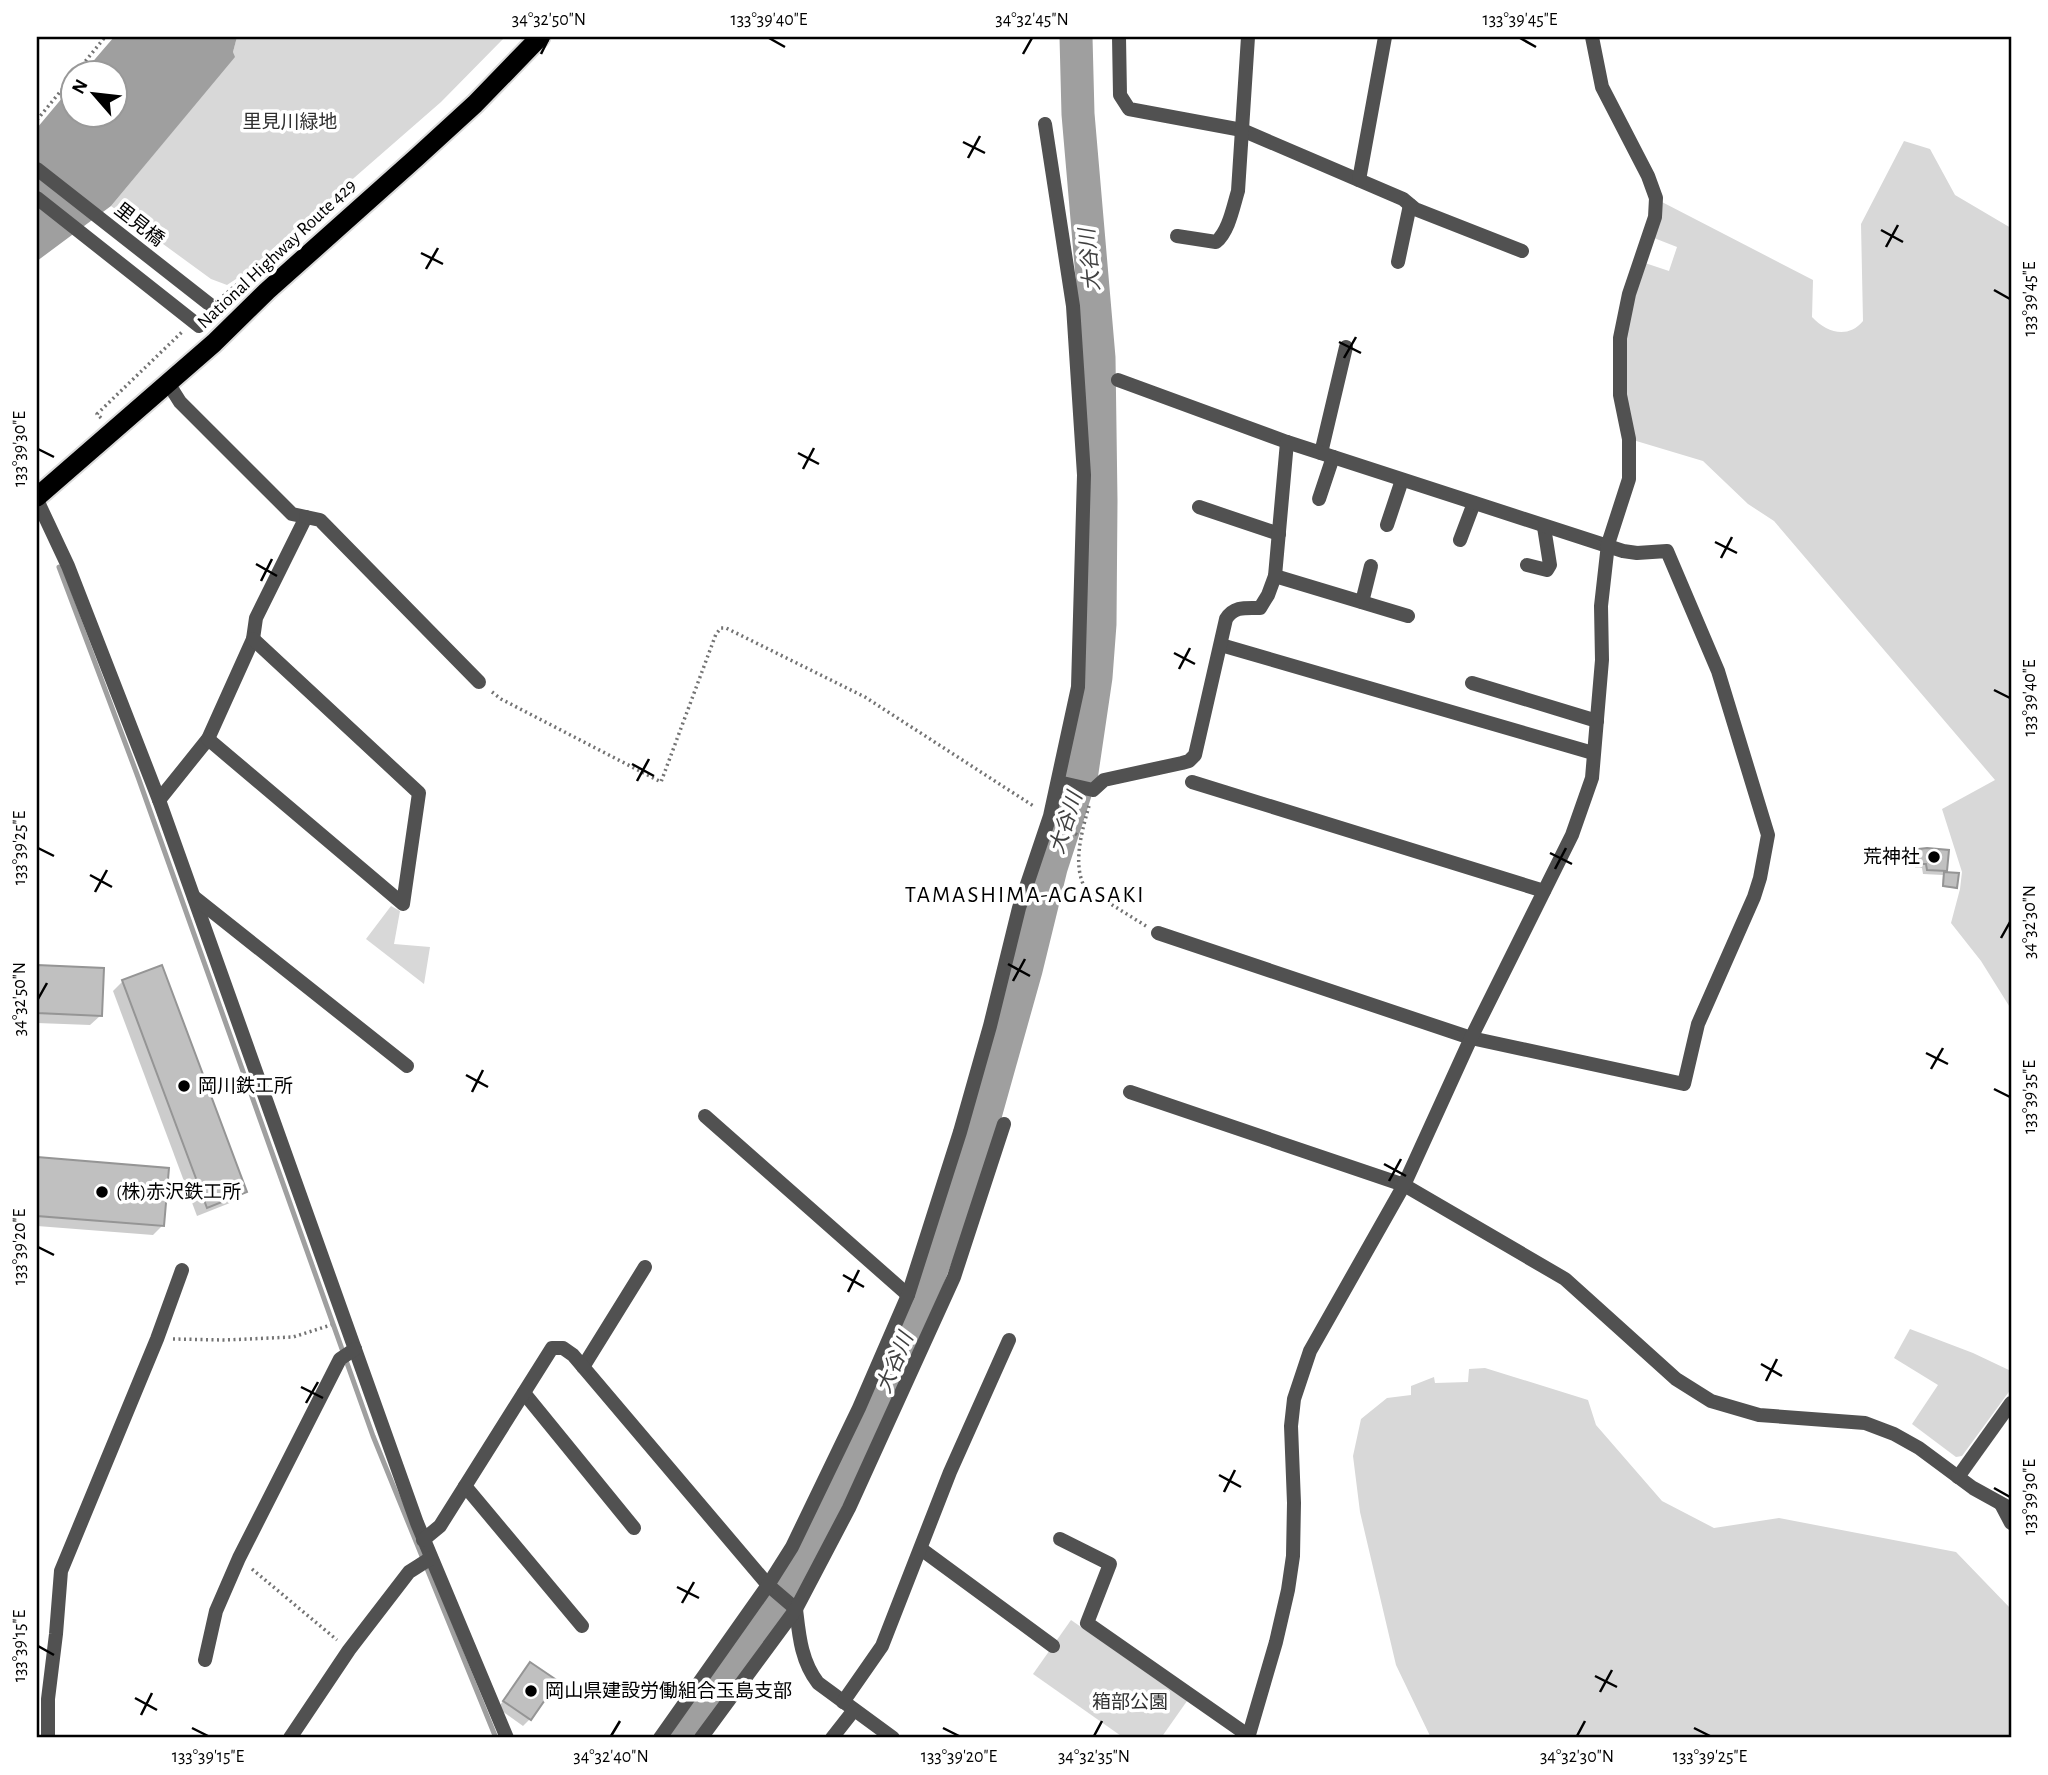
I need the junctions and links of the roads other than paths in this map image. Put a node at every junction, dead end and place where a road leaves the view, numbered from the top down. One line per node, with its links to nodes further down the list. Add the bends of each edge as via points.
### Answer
1 (540, 37): 19 (highway, National Highway Route 429, via 475,104)
2 (1119, 37): 7 (street, via 1120,95 1129,109)
3 (1248, 37): 7 (street)
4 (1385, 37): 9 (street)
5 (1592, 37): 32 (street, via 1602,87 1656,198 1655,217 1629,294 1620,338 1620,395 1629,439 1629,479)
6 (1045, 124): 45 (street, via 1073,306 1084,475 1078,687)
7 (1242, 130): 9 (street); 12 (street, via 1238,191 1221,238 1216,242)
8 (37, 169): 15 (street, 里見橋, bridge)
9 (1359, 180): 11 (street)
10 (37, 198): 16 (street, bridge)
11 (1410, 205): 13 (street); 14 (street)
12 (1177, 236)
13 (1522, 251)
14 (1398, 262)
15 (218, 310)
16 (200, 326)
17 (1346, 347): 21 (street)
18 (1118, 380): 20 (street)
19 (168, 383): 23 (highway, National Highway Route 429); 27 (street, via 180,402 292,514)
20 (1287, 442): 21 (street); 30 (street)
21 (1327, 455): 22 (street); 24 (street)
22 (1402, 480): 25 (street); 28 (street)
23 (37, 498): 47 (street)
24 (1319, 499)
25 (1474, 503): 29 (street); 31 (street)
26 (1199, 507): 30 (street)
27 (306, 517): 38 (street, via 256,618); 40 (street, via 320,520)
28 (1387, 525)
29 (1544, 527): 32 (street); 33 (street, via 1550,565 1547,570)
30 (1279, 534): 35 (street)
31 (1460, 540)
32 (1608, 544): 42 (street); 51 (street, via 1637,553 1667,551 1718,671 1768,835 1760,878 1698,1024 1684,1084)
33 (1527, 565)
34 (1371, 566): 36 (street)
35 (1275, 576): 36 (street); 39 (street, via 1260,608 1230,612)
36 (1362, 602): 37 (street)
37 (1408, 615)
38 (253, 639): 43 (street); 43 (street, via 419,793 403,904)
39 (1221, 645): 44 (street); 45 (street, via 1195,755 1189,761 1104,780 1093,790)
40 (479, 682)
41 (1472, 683): 42 (street)
42 (1597, 721): 44 (street)
43 (208, 739): 47 (street)
44 (1593, 753): 48 (street, via 1592,778 1583,806)
45 (1058, 782): 59 (street, via 1053,818 1019,908 990,1026)
46 (1192, 782): 48 (street)
47 (159, 800): 49 (street)
48 (1544, 891): 51 (street)
49 (193, 896): 52 (street); 61 (street)
50 (1158, 933): 51 (street)
51 (1471, 1038): 56 (street)
52 (407, 1066)
53 (1130, 1092): 56 (street)
54 (705, 1115): 59 (street)
55 (1004, 1124): 75 (street, via 954,1277 849,1508)
56 (1404, 1185): 65 (street, via 1565,1279 1676,1379 1712,1401 1759,1415 1865,1423 1919,1448); 80 (street, via 1310,1351 1294,1399 1293,1556 1276,1642)
57 (645, 1268): 62 (street)
58 (182, 1270): 81 (street, via 61,1571)
59 (908, 1295): 74 (street, via 859,1408 792,1546)
60 (1009, 1340): 72 (street)
61 (348, 1353): 71 (street); 78 (street, via 239,1558 216,1611)
62 (583, 1367): 63 (street, via 563,1348 552,1348); 74 (street)
63 (524, 1392): 66 (street); 69 (street)
64 (2011, 1403): 65 (street)
65 (1958, 1477): 67 (street)
66 (465, 1486): 71 (street, via 440,1526); 76 (street)
67 (2006, 1507): 68 (street)
68 (2011, 1523)
69 (634, 1528)
70 (1060, 1539): 80 (street, via 1110,1564 1087,1623)
71 (423, 1540): 73 (street)
72 (921, 1549): 77 (street); 79 (street, via 882,1646)
73 (424, 1561): 82 (street, via 349,1650); 83 (street)
74 (768, 1585): 75 (street); 84 (street)
75 (796, 1609): 79 (street, via 808,1671); 85 (street)
76 (582, 1626)
77 (1053, 1646)
78 (205, 1660)
79 (849, 1706): 86 (street); 87 (street)
80 (1249, 1737)
81 (48, 1738)
82 (290, 1738)
83 (507, 1738)
84 (660, 1738)
85 (701, 1738)
86 (832, 1738)
87 (894, 1738)

